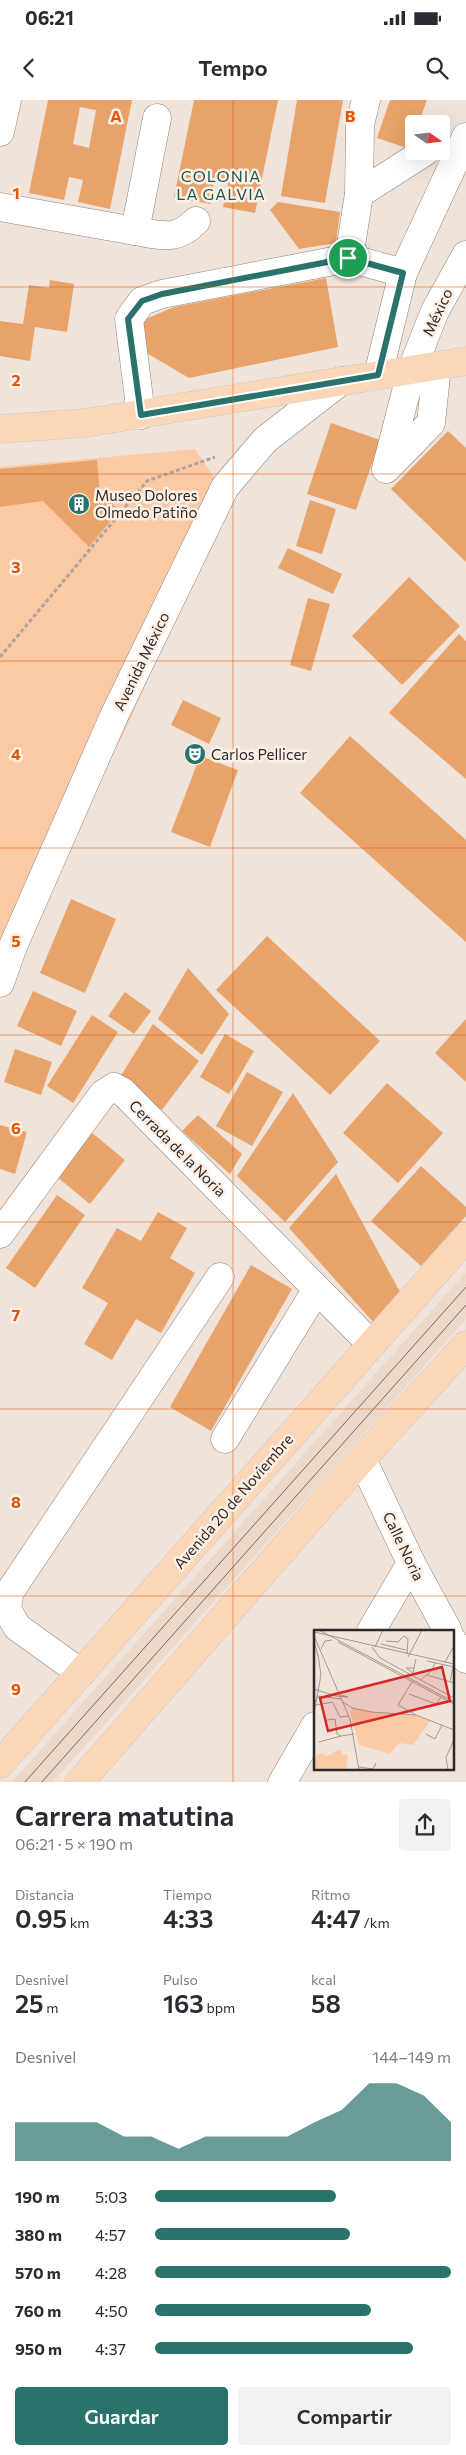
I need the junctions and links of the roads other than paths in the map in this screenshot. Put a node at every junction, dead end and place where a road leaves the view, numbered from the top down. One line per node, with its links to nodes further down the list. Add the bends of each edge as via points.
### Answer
1 (7, 100): 4 (street)
2 (366, 100): 9 (street, via 360,124)
3 (157, 118): 12 (street)
4 (0, 132)
5 (466, 132): 7 (street)
6 (466, 137): 15 (street)
7 (450, 139)
8 (412, 160): 9 (street)
9 (359, 194): 14 (street)
10 (0, 207): 12 (street)
11 (196, 221): 12 (street, via 176,235)
12 (135, 231)
13 (466, 255): 17 (street, México, via 435,311)
14 (348, 258): 15 (street); 20 (street, via 162,294 142,301 128,319)
15 (403, 273): 18 (street)
16 (466, 361): 17 (main road)
17 (424, 368): 18 (main road)
18 (378, 375): 19 (main road)
19 (341, 381): 20 (main road); 22 (street, Avenida México, via 266,440 225,487 114,716)
20 (141, 415): 21 (main road, via 86,423)
21 (0, 429)
22 (0, 982)
23 (0, 1234): 26 (street, Cerrada de la Noria, via 103,1094 114,1087 124,1092)
24 (466, 1238): 27 (main road, Avenida 20 de Noviembre)
25 (220, 1278): 36 (street, via 9,1594 7,1608 17,1627)
26 (317, 1289): 27 (street, Cerrada de la Noria); 29 (street)
27 (371, 1344): 36 (main road, Avenida 20 de Noviembre)
28 (466, 1345): 30 (main road)
29 (225, 1438)
30 (362, 1459): 31 (street, Calle Noria); 39 (main road)
31 (411, 1563): 32 (street); 33 (street, Calle Noria)
32 (372, 1630)
33 (447, 1630)
34 (454, 1643): 35 (street)
35 (466, 1659)
36 (81, 1673): 38 (main road, Avenida 20 de Noviembre)
37 (314, 1728): 40 (street)
38 (0, 1764)
39 (79, 1782)
40 (282, 1782)

